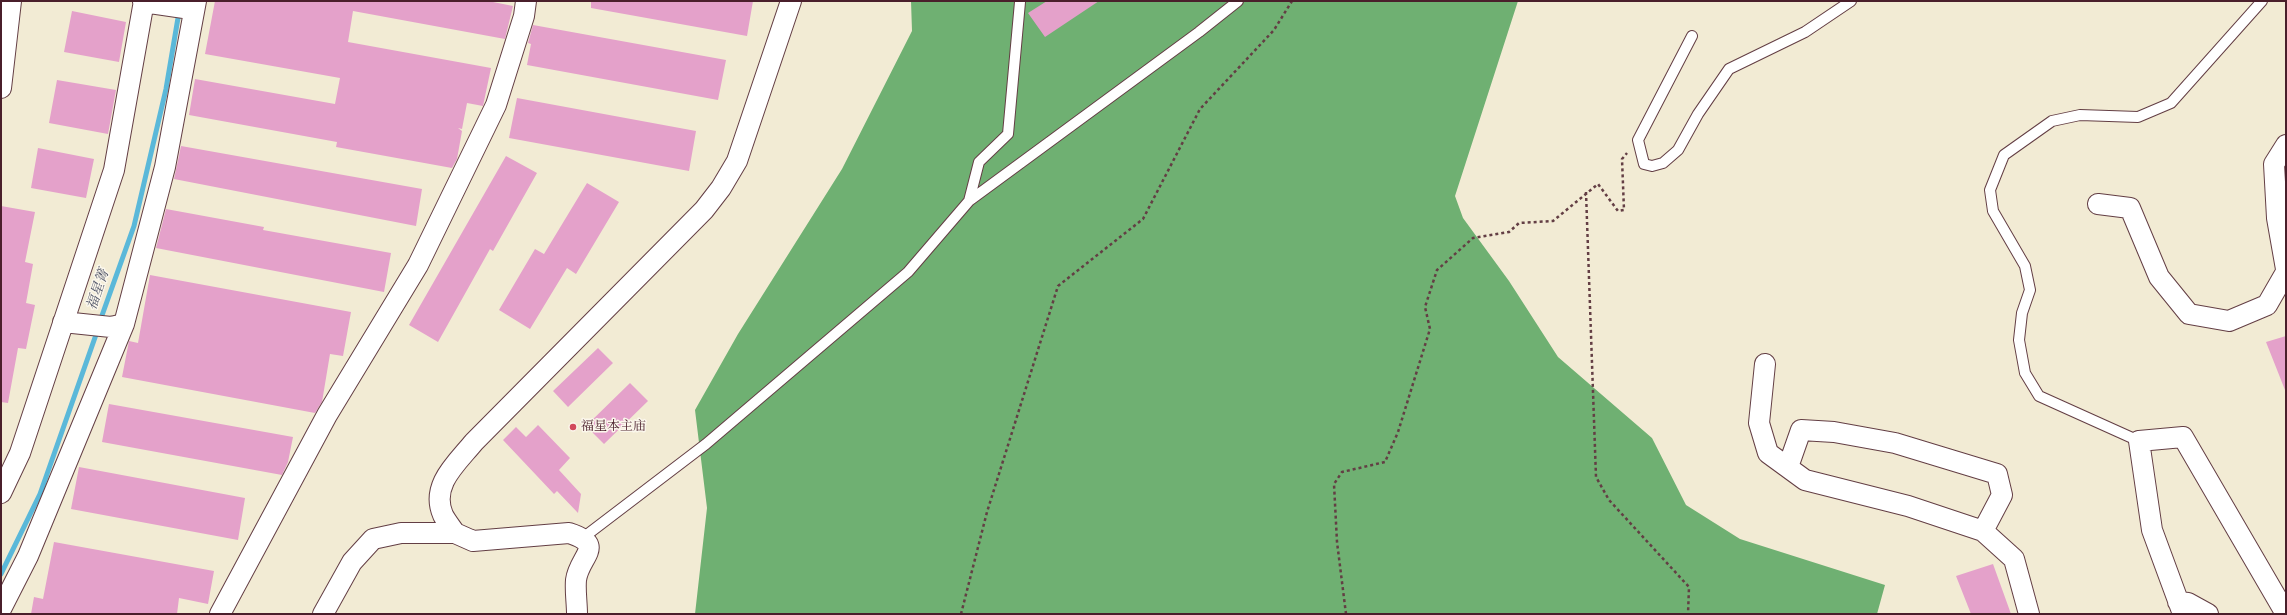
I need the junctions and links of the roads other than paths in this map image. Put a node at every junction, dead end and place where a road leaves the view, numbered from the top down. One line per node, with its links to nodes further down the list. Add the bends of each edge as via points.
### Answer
1 (11, 1): 11 (street)
2 (143, 1): 9 (street, via 168,5); 16 (street, via 114,170)
3 (526, 1): 27 (street, via 524,16 496,105 418,264 327,415)
4 (792, 1): 23 (street, via 737,161 721,188 704,210 474,442 443,479 440,503 443,515)
5 (1238, 1): 13 (lane)
6 (1851, 1): 10 (lane, via 1805,32 1729,70 1698,114 1678,150 1663,163 1652,166 1644,164 1638,140)
7 (2262, 1): 19 (lane, via 2170,103 2138,117 2080,115 2052,121 2004,155 1990,190 1993,211 2025,266 2030,290 2022,312 2019,340 2025,373 2039,396)
8 (1020, 2): 13 (lane, via 1008,134 979,162)
9 (194, 5): 17 (street, via 165,167)
10 (1692, 36)
11 (1, 88)
12 (2286, 145): 15 (street, via 2274,164 2277,218)
13 (969, 201): 24 (lane, via 908,272 706,444)
14 (2098, 204): 15 (street, via 2130,208 2159,277 2189,314 2229,321 2267,305)
15 (2286, 271)
16 (63, 322): 17 (street); 21 (street, via 20,453)
17 (117, 326): 26 (street, via 28,556)
18 (1765, 364): 20 (street, via 1759,423 1768,453)
19 (2139, 441): 25 (street, via 2152,530); 32 (street, via 2183,437)
20 (1788, 467): 22 (street, via 1805,480 1908,506); 22 (street, via 1801,430 1834,432 1895,443 1996,474 2002,495)
21 (1, 493)
22 (1983, 531): 30 (street, via 2014,559)
23 (455, 533): 24 (street, via 473,541 569,532); 28 (street, via 401,533 373,539 352,562)
24 (584, 537): 29 (street, via 589,550 576,579)
25 (2180, 608): 31 (street, via 2188,603)
26 (1, 609)
27 (220, 614)
28 (323, 614)
29 (577, 614)
30 (2029, 614)
31 (2208, 614)
32 (2286, 614)

